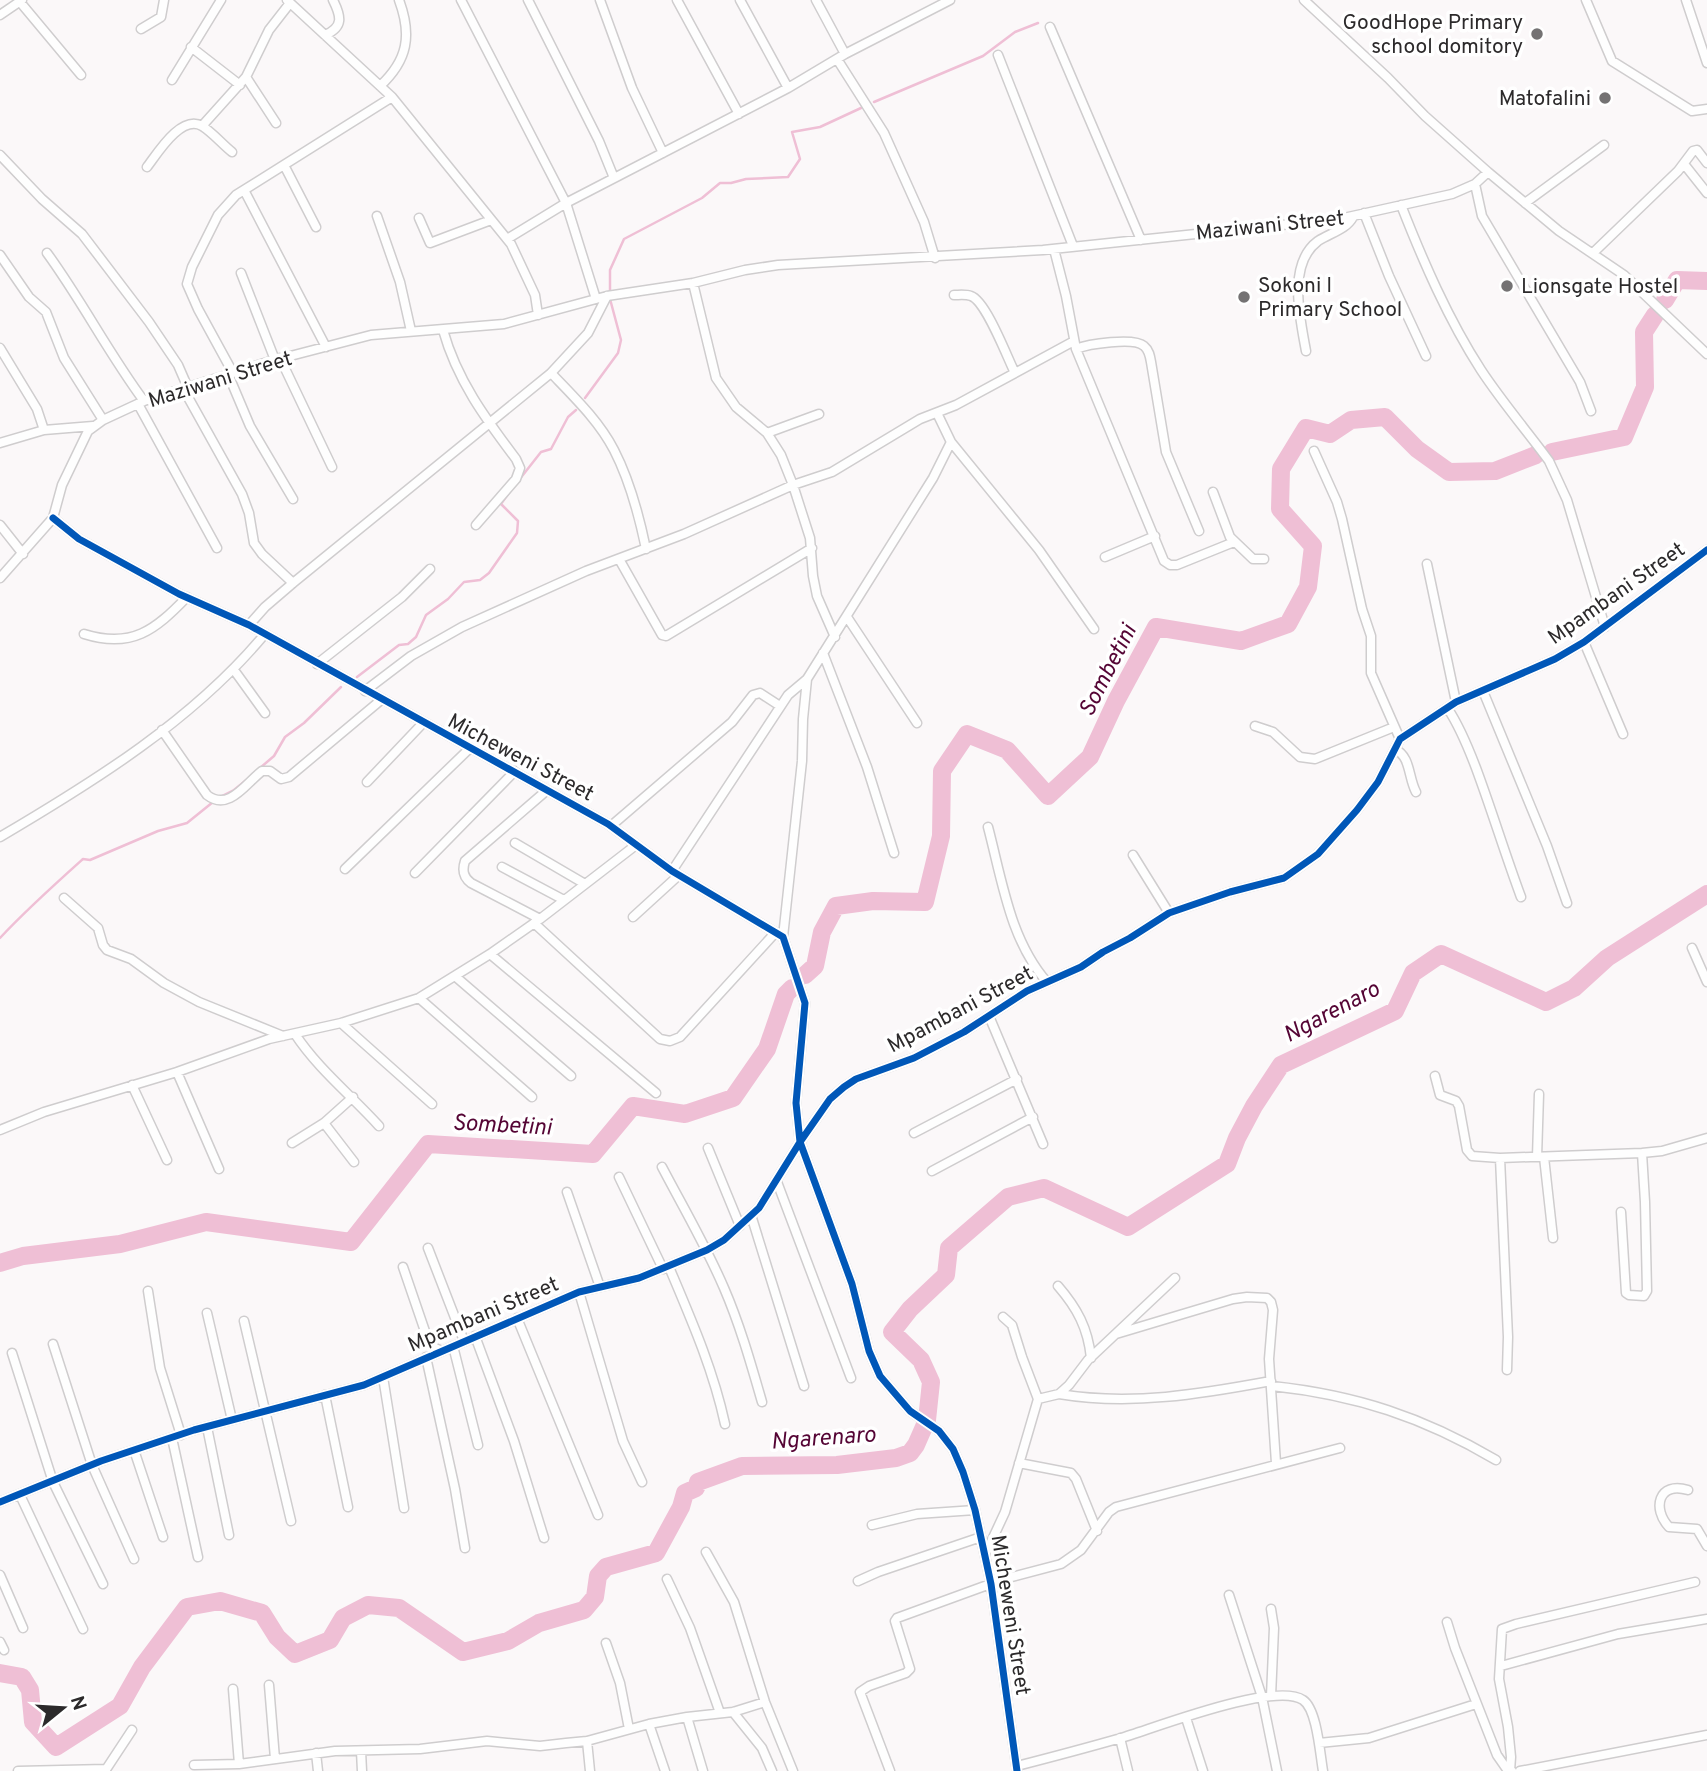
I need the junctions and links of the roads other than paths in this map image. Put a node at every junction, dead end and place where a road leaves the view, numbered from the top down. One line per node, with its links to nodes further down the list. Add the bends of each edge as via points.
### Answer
1 (164, 0): 20 (street, via 159,20)
2 (221, 0): 22 (street)
3 (333, 0): 21 (street, via 341,24)
4 (398, 0): 30 (street, via 407,32 405,49 394,73)
5 (461, 0): 50 (street)
6 (528, 0): 46 (street)
7 (600, 0): 39 (street, via 632,88)
8 (677, 0): 34 (street)
9 (740, 0): 31 (street)
10 (816, 0): 24 (street)
11 (950, 0): 17 (street)
12 (1304, 0): 45 (street)
13 (1586, 0): 33 (street, via 1612,61 1692,111)
14 (1686, 0): 25 (street)
15 (21, 1): 18 (street); 26 (street)
16 (288, 1): 21 (street); 27 (street)
17 (934, 3): 24 (street)
18 (0, 15)
19 (1050, 27): 60 (street)
20 (141, 29)
21 (326, 35): 30 (street)
22 (191, 47): 28 (street); 29 (street)
23 (998, 55): 61 (street)
24 (841, 57): 31 (street); 66 (street, via 884,133)
25 (1707, 63)
26 (81, 75)
27 (246, 77): 29 (street); 35 (street)
28 (172, 80)
29 (240, 85): 36 (street)
30 (380, 86): 32 (street)
31 (789, 88): 34 (street)
32 (392, 97): 43 (street); 57 (street)
33 (1707, 109)
34 (739, 114): 39 (street)
35 (276, 123)
36 (202, 126): 38 (street); 44 (street, via 186,125 175,132)
37 (1604, 145): 51 (street)
38 (232, 152)
39 (663, 153): 46 (street)
40 (0, 155): 85 (street, via 82,234 149,322 178,366)
41 (1707, 163): 42 (street, via 1694,150)
42 (1684, 164): 49 (street); 63 (street)
43 (284, 165): 48 (street); 58 (street)
44 (147, 167)
45 (1489, 172): 47 (street, Maziwani Street); 51 (street)
46 (614, 178): 50 (street)
47 (1475, 184): 52 (street, Maziwani Street); 87 (street, via 1482,216 1580,382)
48 (244, 190): 76 (street); 82 (street, via 218,215 187,284)
49 (1707, 193)
50 (566, 203): 59 (street); 71 (street)
51 (1525, 203): 63 (street)
52 (1401, 205): 53 (street, Maziwani Street); 123 (street, via 1465,344 1556,473)
53 (1364, 213): 55 (street, Maziwani Street); 80 (street)
54 (377, 216): 74 (street)
55 (1353, 216): 60 (street, Maziwani Street); 78 (street, via 1344,228 1316,243 1303,259 1300,314)
56 (419, 218): 57 (street, via 430,243)
57 (491, 220): 59 (street)
58 (316, 227)
59 (507, 239): 72 (street, via 535,295)
60 (1140, 240): 61 (street, Maziwani Street)
61 (1073, 246): 62 (street, Maziwani Street)
62 (1054, 249): 66 (street, Maziwani Street); 75 (street)
63 (1594, 252): 79 (street, via 1625,275)
64 (47, 253): 86 (street, via 80,299)
65 (0, 255): 90 (street, via 29,297 46,312 64,358)
66 (935, 258): 68 (street, Maziwani Street, via 778,265)
67 (241, 273): 81 (street)
68 (693, 283): 69 (street, Maziwani Street); 94 (street, via 716,378 736,407)
69 (610, 295): 71 (street, Maziwani Street); 83 (street, via 588,333)
70 (954, 295): 84 (street, via 970,295 979,301)
71 (596, 299): 72 (street, Maziwani Street)
72 (534, 316): 73 (street, Maziwani Street)
73 (443, 330): 74 (street, Maziwani Street); 91 (street, via 459,375)
74 (411, 331): 76 (street, Maziwani Street)
75 (1075, 345): 84 (street); 105 (street, via 1132,342 1147,349 1166,452); 106 (street)
76 (326, 347): 81 (street, Maziwani Street)
77 (0, 348): 93 (street, via 37,409)
78 (1306, 351)
79 (1707, 354)
80 (1426, 356)
81 (277, 359): 82 (street, Maziwani Street); 98 (street)
82 (230, 373): 85 (street, Maziwani Street); 101 (street, via 250,426)
83 (551, 373): 91 (street); 110 (street, via 614,449 638,510)
84 (1015, 373): 88 (street)
85 (186, 389): 86 (street, Maziwani Street); 119 (street, via 242,494 257,549)
86 (141, 403): 90 (street, Maziwani Street); 108 (street)
87 (1591, 411)
88 (937, 412): 95 (street); 99 (street, via 832,472)
89 (819, 414): 94 (street)
90 (103, 420): 92 (street, Maziwani Street)
91 (489, 424): 104 (street, via 516,459 519,472); 119 (street)
92 (93, 426): 93 (street); 102 (street, Maziwani Street, via 62,485)
93 (44, 430): 96 (street)
94 (767, 433): 99 (street)
95 (951, 442): 121 (street); 124 (street, via 1039,550)
96 (0, 443)
97 (1314, 451): 143 (street, via 1339,510 1371,636 1371,673)
98 (332, 467)
99 (793, 485): 109 (street); 110 (street)
100 (1213, 492): 107 (street)
101 (293, 499)
102 (53, 518): 112 (street, Maziwani Street); 120 (street, Micheweni Street, via 79,539)
103 (0, 525): 112 (street)
104 (476, 525)
105 (1199, 531)
106 (1155, 536): 107 (street, via 1170,565); 113 (street)
107 (1234, 542): 115 (street, via 1253,559)
108 (217, 548)
109 (812, 548): 114 (street, via 666,636); 127 (street, via 817,596)
110 (646, 549): 114 (street)
111 (1707, 550): 123 (street, Mpambani Street)
112 (23, 554): 118 (street, Maziwani Street)
113 (1105, 557)
114 (619, 559): 133 (street, via 462,627 411,656)
115 (1264, 559)
116 (1427, 564): 136 (street)
117 (430, 569): 130 (street)
118 (0, 578)
119 (293, 583): 122 (street)
120 (187, 597): 122 (street, Micheweni Street); 125 (street, via 164,621 138,635 111,640)
121 (847, 617): 127 (street); 141 (street)
122 (249, 625): 126 (street, Micheweni Street)
123 (1605, 628): 128 (street, Mpambani Street)
124 (1094, 629)
125 (84, 634)
126 (264, 635): 130 (street, Micheweni Street); 131 (street)
127 (835, 637): 129 (street)
128 (1584, 642): 134 (street, Mpambani Street); 145 (street)
129 (823, 653): 132 (street); 158 (street)
130 (317, 664): 133 (street, Micheweni Street)
131 (234, 670): 139 (street); 144 (street)
132 (807, 679): 137 (street); 172 (street, via 802,761)
133 (365, 691): 135 (street, Micheweni Street)
134 (1483, 691): 136 (street, Mpambani Street); 168 (street)
135 (381, 700): 140 (street, Micheweni Street); 144 (street, via 289,777 281,779 262,771 229,799 215,800)
136 (1456, 702): 138 (street, Mpambani Street)
137 (780, 706): 153 (street, via 761,693 753,695 732,722); 163 (street)
138 (1448, 709): 146 (street, Mpambani Street); 165 (street, via 1469,748)
139 (265, 713)
140 (423, 723): 147 (street, Micheweni Street); 150 (street)
141 (917, 723)
142 (1255, 726): 143 (street, via 1273,732 1300,757 1315,759)
143 (1394, 727): 146 (street)
144 (162, 730): 155 (street, via 105,774)
145 (1623, 734)
146 (1400, 738): 148 (street, Mpambani Street)
147 (470, 748): 149 (street, Micheweni Street); 161 (street)
148 (1395, 749): 152 (street, via 1407,762); 169 (street, Mpambani Street, via 1357,810 1304,865 1284,878)
149 (515, 771): 151 (street, Micheweni Street); 162 (street)
150 (367, 782)
151 (546, 791): 153 (street, Micheweni Street); 171 (street, via 465,861 463,870 471,883)
152 (1416, 792)
153 (611, 825): 157 (street, Micheweni Street)
154 (988, 827): 176 (street, via 1022,944)
155 (0, 837)
156 (515, 842): 164 (street)
157 (636, 845): 163 (street, Micheweni Street); 164 (street)
158 (894, 853)
159 (1133, 855): 169 (street)
160 (502, 867): 167 (street)
161 (345, 869)
162 (415, 873)
163 (676, 873): 170 (street); 172 (street, Micheweni Street)
164 (585, 884): 167 (street)
165 (1521, 897)
166 (64, 898): 182 (street, via 98,928 107,950 131,959 208,1007)
167 (564, 900): 171 (street)
168 (1567, 903)
169 (1170, 913): 176 (street, Mpambani Street, via 1082,967)
170 (633, 917)
171 (537, 921): 172 (street, via 660,1039 670,1041 680,1037); 174 (street)
172 (779, 935): 199 (street, via 788,947 804,1003 796,1103)
173 (1692, 947): 177 (street)
174 (490, 954): 175 (street); 188 (street)
175 (456, 977): 178 (street); 184 (street)
176 (1047, 982): 179 (street, Mpambani Street)
177 (1707, 982)
178 (419, 998): 180 (street); 191 (street)
179 (989, 1016): 186 (street); 199 (street, Mpambani Street, via 914,1058 856,1079 830,1099)
180 (341, 1023): 181 (street); 192 (street)
181 (295, 1034): 182 (street); 190 (street, via 320,1067)
182 (283, 1036): 183 (street)
183 (177, 1072): 187 (street); 209 (street)
184 (571, 1076)
185 (1435, 1076): 205 (street, via 1440,1095 1459,1106 1466,1150 1472,1156)
186 (1017, 1079): 193 (street); 197 (street)
187 (132, 1085): 196 (street); 206 (street)
188 (656, 1093)
189 (1539, 1094): 204 (street)
190 (354, 1097): 194 (street); 195 (street)
191 (532, 1097)
192 (432, 1104)
193 (1033, 1117): 201 (street); 210 (street)
194 (324, 1123): 200 (street); 207 (street)
195 (379, 1126)
196 (0, 1130)
197 (914, 1133)
198 (1707, 1138): 203 (street)
199 (800, 1142): 212 (street, Mpambani Street); 268 (street, Micheweni Street, via 880,1376 910,1411 939,1431 953,1448)
200 (292, 1143)
201 (1044, 1144)
202 (708, 1148): 216 (street)
203 (1642, 1153): 204 (street); 214 (street, via 1647,1235 1644,1296 1626,1293)
204 (1540, 1157): 205 (street); 217 (street)
205 (1500, 1158): 240 (street)
206 (167, 1160)
207 (354, 1162)
208 (662, 1167): 219 (street)
209 (219, 1169)
210 (932, 1171)
211 (619, 1177): 221 (street)
212 (777, 1182): 215 (street, Mpambani Street); 242 (street)
213 (567, 1192): 224 (street)
214 (1621, 1212)
215 (751, 1216): 216 (street, Mpambani Street); 244 (street)
216 (740, 1226): 219 (street, Mpambani Street)
217 (1553, 1238)
218 (428, 1248): 233 (street)
219 (707, 1250): 221 (street, Mpambani Street); 248 (street)
220 (403, 1267): 236 (street, via 428,1340)
221 (666, 1268): 224 (street, Mpambani Street); 251 (street, via 704,1349)
222 (1175, 1278): 231 (street)
223 (1058, 1286): 239 (street, via 1083,1321)
224 (600, 1287): 226 (street, Mpambani Street)
225 (148, 1291): 253 (street)
226 (579, 1292): 229 (street, Mpambani Street); 262 (street, via 623,1441)
227 (208, 1313): 250 (street)
228 (1003, 1317): 247 (street, via 1012,1325)
229 (517, 1318): 232 (street, Mpambani Street); 269 (street)
230 (244, 1321): 249 (street)
231 (1116, 1335): 239 (street); 243 (street, via 1233,1300 1267,1298 1273,1310 1269,1343)
232 (475, 1336): 233 (street, Mpambani Street); 276 (street)
233 (464, 1341): 235 (street, Mpambani Street)
234 (53, 1344): 260 (street)
235 (453, 1346): 236 (street, Mpambani Street); 254 (street)
236 (442, 1351): 238 (street, Mpambani Street)
237 (12, 1353): 261 (street)
238 (426, 1357): 241 (street, Mpambani Street); 278 (street)
239 (1091, 1358): 245 (street)
240 (1507, 1370)
241 (383, 1377): 246 (street, Mpambani Street); 267 (street)
242 (851, 1378)
243 (1272, 1384): 245 (street, via 1167,1398); 257 (street, via 1364,1401); 259 (street)
244 (804, 1386)
245 (1059, 1394): 247 (street)
246 (325, 1395): 249 (street, Mpambani Street); 266 (street)
247 (1038, 1399): 258 (street)
248 (762, 1402)
249 (264, 1412): 250 (street, Mpambani Street); 270 (street)
250 (232, 1420): 252 (street, Mpambani Street)
251 (726, 1424)
252 (207, 1427): 253 (street, Mpambani Street); 273 (street)
253 (177, 1436): 256 (street, Mpambani Street); 281 (street)
254 (478, 1445)
255 (1340, 1448): 259 (street)
256 (134, 1450): 260 (street, Mpambani Street); 274 (street)
257 (1496, 1460)
258 (1019, 1463): 272 (street, via 1071,1473); 280 (street, via 1005,1512)
259 (1276, 1463): 272 (street, via 1116,1507)
260 (93, 1465): 261 (street, Mpambani Street); 282 (street)
261 (53, 1482): 264 (street, Mpambani Street); 287 (street)
262 (642, 1482)
263 (1688, 1490): 277 (street, via 1666,1491 1660,1512 1669,1527 1697,1529)
264 (20, 1495): 265 (street, Mpambani Street); 294 (street)
265 (0, 1502)
266 (348, 1507)
267 (404, 1508)
268 (975, 1510): 271 (street, via 917,1514); 275 (street, Micheweni Street)
269 (597, 1515)
270 (291, 1521)
271 (872, 1525)
272 (1097, 1531): 288 (street, via 1081,1550 1060,1564)
273 (229, 1535)
274 (163, 1537)
275 (982, 1537): 280 (street, Micheweni Street); 285 (street)
276 (544, 1538)
277 (1707, 1546)
278 (465, 1548)
279 (706, 1552): 300 (street, via 734,1602)
280 (985, 1555): 288 (street, Micheweni Street)
281 (198, 1557)
282 (134, 1559)
283 (0, 1574): 293 (street)
284 (667, 1579): 303 (street)
285 (858, 1581)
286 (1695, 1583): 296 (street, via 1506,1627 1501,1632)
287 (103, 1584)
288 (991, 1584): 318 (street, Micheweni Street); 329 (street, via 895,1619 910,1669 860,1692)
289 (1230, 1595): 299 (street)
290 (1271, 1609): 299 (street, via 1274,1628)
291 (1707, 1619): 296 (street, via 1618,1634)
292 (1447, 1622): 301 (street)
293 (23, 1628)
294 (83, 1629)
295 (606, 1643): 307 (street)
296 (1502, 1666): 320 (street, via 1499,1679 1511,1757)
297 (269, 1685): 315 (street)
298 (233, 1689): 316 (street)
299 (1266, 1697): 305 (street); 312 (street, via 1296,1696 1305,1701 1312,1711); 332 (street)
300 (765, 1702): 302 (street); 328 (street)
301 (1476, 1704): 312 (street, via 1369,1738); 320 (street)
302 (733, 1712): 303 (street); 327 (street, via 762,1748)
303 (720, 1713): 304 (street)
304 (687, 1717): 306 (street); 326 (street)
305 (1186, 1718): 310 (street); 331 (street)
306 (649, 1724): 307 (street); 325 (street)
307 (629, 1729): 311 (street)
308 (132, 1730): 319 (street)
309 (1707, 1735): 334 (street)
310 (1120, 1738): 318 (street); 330 (street)
311 (587, 1741): 313 (street, via 540,1746 487,1741); 324 (street)
312 (1318, 1743): 333 (street)
313 (361, 1751): 314 (street); 323 (street)
314 (316, 1753): 315 (street); 322 (street)
315 (275, 1759): 316 (street)
316 (239, 1764): 317 (street)
317 (194, 1765)
318 (1017, 1769)
319 (106, 1770): 321 (street)
320 (1508, 1770)
321 (18, 1771)
322 (318, 1771)
323 (362, 1771)
324 (590, 1771)
325 (665, 1771)
326 (703, 1771)
327 (772, 1771)
328 (793, 1771)
329 (890, 1771)
330 (1128, 1771)
331 (1203, 1771)
332 (1277, 1771)
333 (1323, 1771)
334 (1520, 1771)

